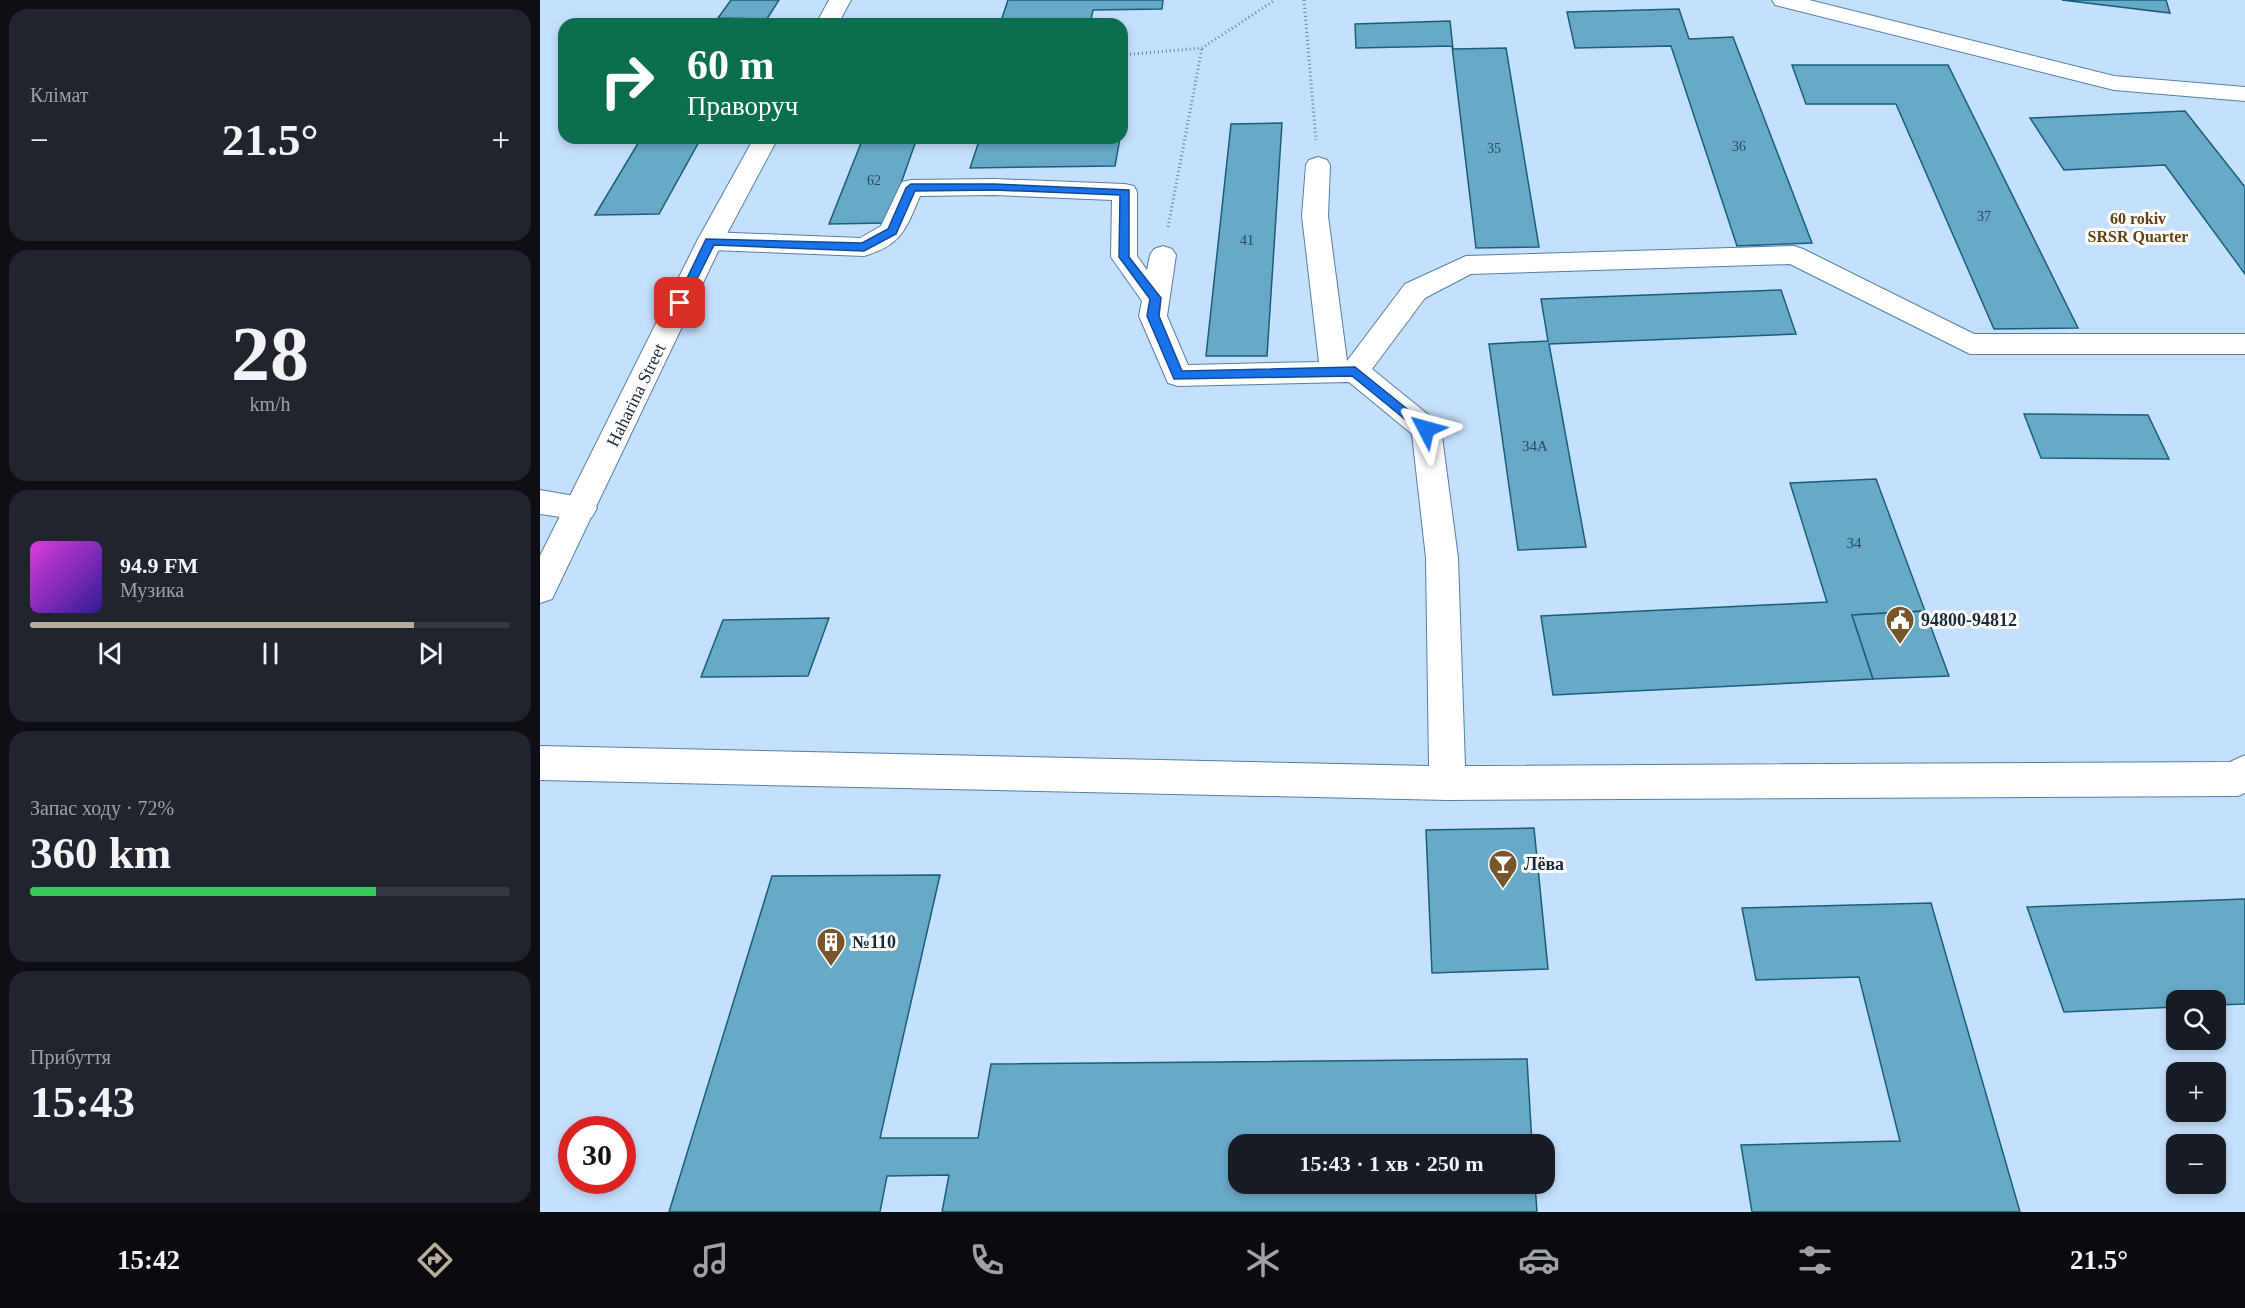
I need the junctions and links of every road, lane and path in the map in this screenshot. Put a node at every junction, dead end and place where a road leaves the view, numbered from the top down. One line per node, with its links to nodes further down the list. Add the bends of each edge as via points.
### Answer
1 (840, 0): 5 (street)
2 (1275, 0): 6 (path)
3 (1304, 0): 10 (path)
4 (1783, 0): 8 (street, via 2114,83)
5 (830, 18)
6 (1202, 48): 7 (path); 12 (path)
7 (1128, 54)
8 (2245, 94)
9 (763, 144): 11 (street, Haharina Street)
10 (1318, 165): 15 (street, via 1315,216)
11 (710, 241): 13 (street, via 864,247 892,231 911,188 1125,192 1124,257); 17 (street, Haharina Street)
12 (1162, 255): 13 (street)
13 (1155, 298): 15 (street, via 1153,316 1178,376)
14 (2245, 344): 15 (street, via 1970,344 1794,255 1724,256 1466,265 1415,291)
15 (1344, 372): 21 (street, via 1426,429 1442,558)
16 (540, 502): 17 (street)
17 (581, 508): 18 (street, Haharina Street)
18 (540, 589)
19 (540, 763): 21 (street)
20 (2245, 772): 21 (street, via 2238,779)
21 (1446, 783)

